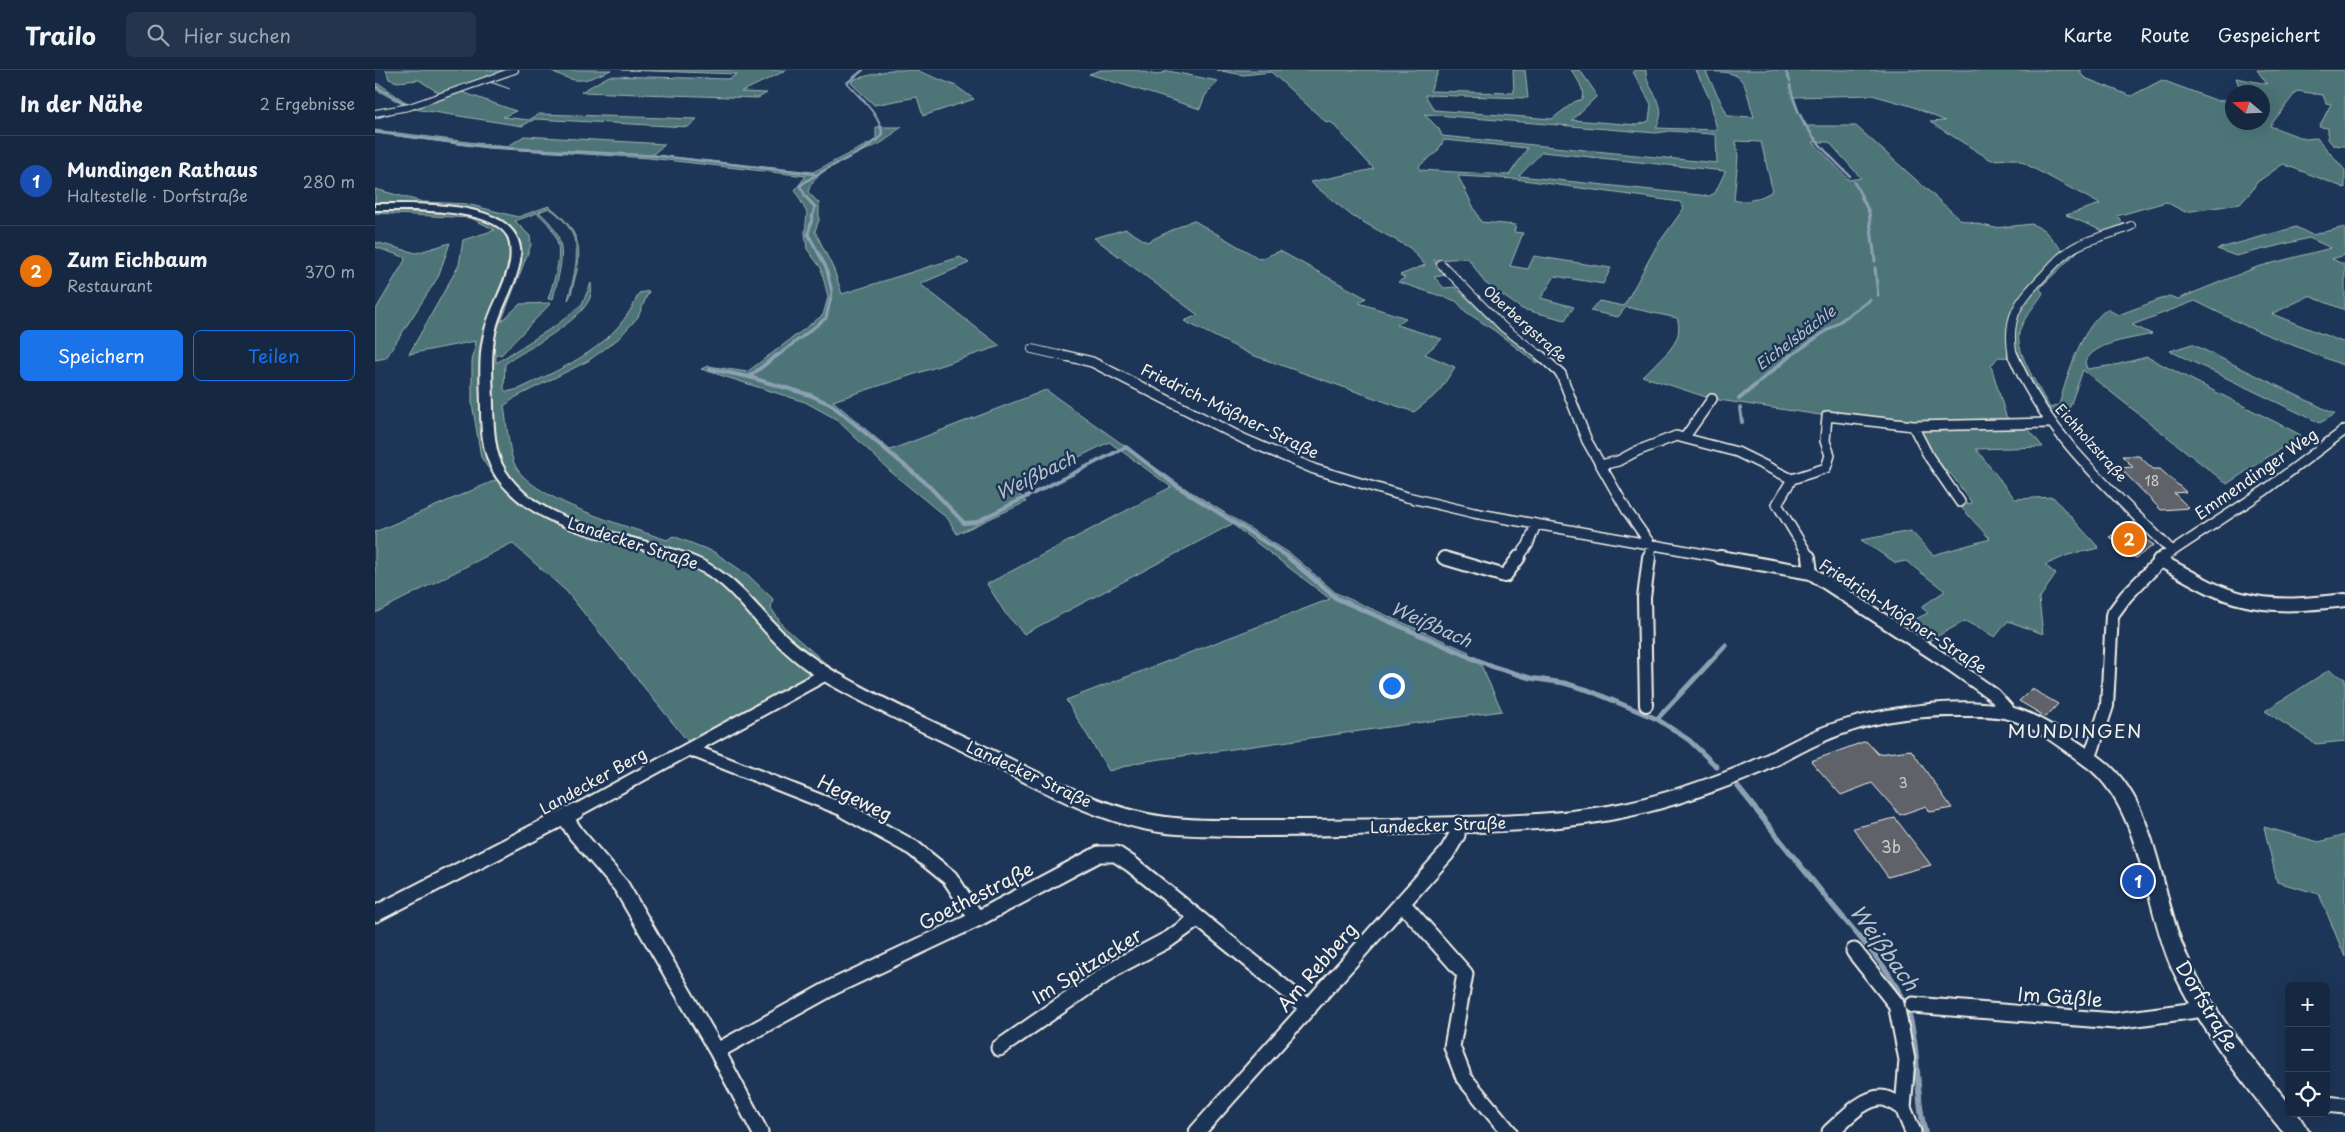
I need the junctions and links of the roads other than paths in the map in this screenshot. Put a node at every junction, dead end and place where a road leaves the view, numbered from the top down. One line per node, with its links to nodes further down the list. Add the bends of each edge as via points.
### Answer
1 (515, 70): 2 (street, via 409,107)
2 (375, 113)
3 (375, 207): 22 (street, Landecker Straße, via 436,208 472,213 502,224 515,236 518,248 514,265 487,343 487,420 491,451 503,477 523,497 557,518 706,567 727,581 777,637)
4 (2131, 226): 8 (street, Eichholzstraße, via 2077,246 2017,303 2010,328 2014,362)
5 (1441, 264): 12 (street, Oberbergstraße, via 1503,327 1561,374 1587,441)
6 (1032, 349): 15 (street, Friedrich-Mößner-Straße, via 1092,362 1246,440 1314,470 1473,513)
7 (1713, 399): 11 (street)
8 (2049, 423): 9 (street); 17 (street, Eichholzstraße)
9 (1913, 426): 13 (street, via 1827,416 1825,441 1831,455 1826,468); 14 (street, via 1929,457)
10 (2345, 430): 17 (street, Emmendinger Weg, via 2264,491)
11 (1685, 437): 12 (street, via 1665,439 1618,461); 13 (street, via 1737,452)
12 (1601, 465): 16 (street, Oberbergstraße)
13 (1792, 479): 20 (street, via 1777,504 1811,560)
14 (1960, 502)
15 (1536, 524): 16 (street, Friedrich-Mößner-Straße); 18 (street, via 1527,545 1505,576)
16 (1651, 545): 20 (street, Friedrich-Mößner-Straße); 23 (street, via 1644,598)
17 (2172, 551): 19 (street, Emmendinger Weg)
18 (1444, 558)
19 (2159, 560): 21 (street, via 2223,592 2255,602 2300,604); 26 (street, via 2112,615 2107,706)
20 (1811, 573): 24 (street, Friedrich-Mößner-Straße, via 1953,666 1994,695)
21 (2345, 600)
22 (826, 674): 25 (street, Landecker Berg); 28 (street, Landecker Straße, via 1089,804 1145,822 1180,827 1250,828)
23 (1645, 705)
24 (2009, 713): 26 (street, Dorfstraße, via 2038,726); 28 (street, Landecker Straße, via 1953,709 1887,715 1842,727 1719,781 1613,813 1519,823)
25 (689, 749): 27 (street, Landecker Berg); 32 (street, Hegeweg, via 845,810 913,848 950,878)
26 (2089, 760): 36 (street, Dorfstraße, via 2109,776 2119,790 2137,829 2178,961)
27 (565, 817): 30 (street, Landecker Berg); 38 (street, via 621,886)
28 (1458, 824): 29 (street, Am Rebberg, via 1457,835 1446,854)
29 (1402, 903): 35 (street, Am Rebberg); 45 (street, via 1465,974 1452,1047 1464,1078)
30 (375, 914)
31 (1197, 918): 32 (street, Goethestraße, via 1124,859 1116,854 1099,854); 35 (street, Goethestraße); 37 (street, Im Spitzacker, via 1169,939 1118,966)
32 (977, 919): 38 (street, Goethestraße, via 833,987)
33 (1854, 951): 42 (street, via 1896,1004 1907,1060)
34 (1913, 1005): 36 (street, Im Gäßle, via 2115,1021)
35 (1309, 1008): 44 (street, Am Rebberg)
36 (2204, 1008): 39 (street, Dorfstraße, via 2235,1053)
37 (999, 1048)
38 (717, 1051): 43 (street)
39 (2280, 1101): 48 (street, Dorfstraße)
40 (2330, 1104): 41 (street)
41 (2345, 1106)
42 (1903, 1108): 46 (street, via 1882,1098 1873,1099); 47 (street)
43 (761, 1132)
44 (1198, 1132)
45 (1509, 1132)
46 (1830, 1132)
47 (1913, 1132)
48 (2298, 1132)

